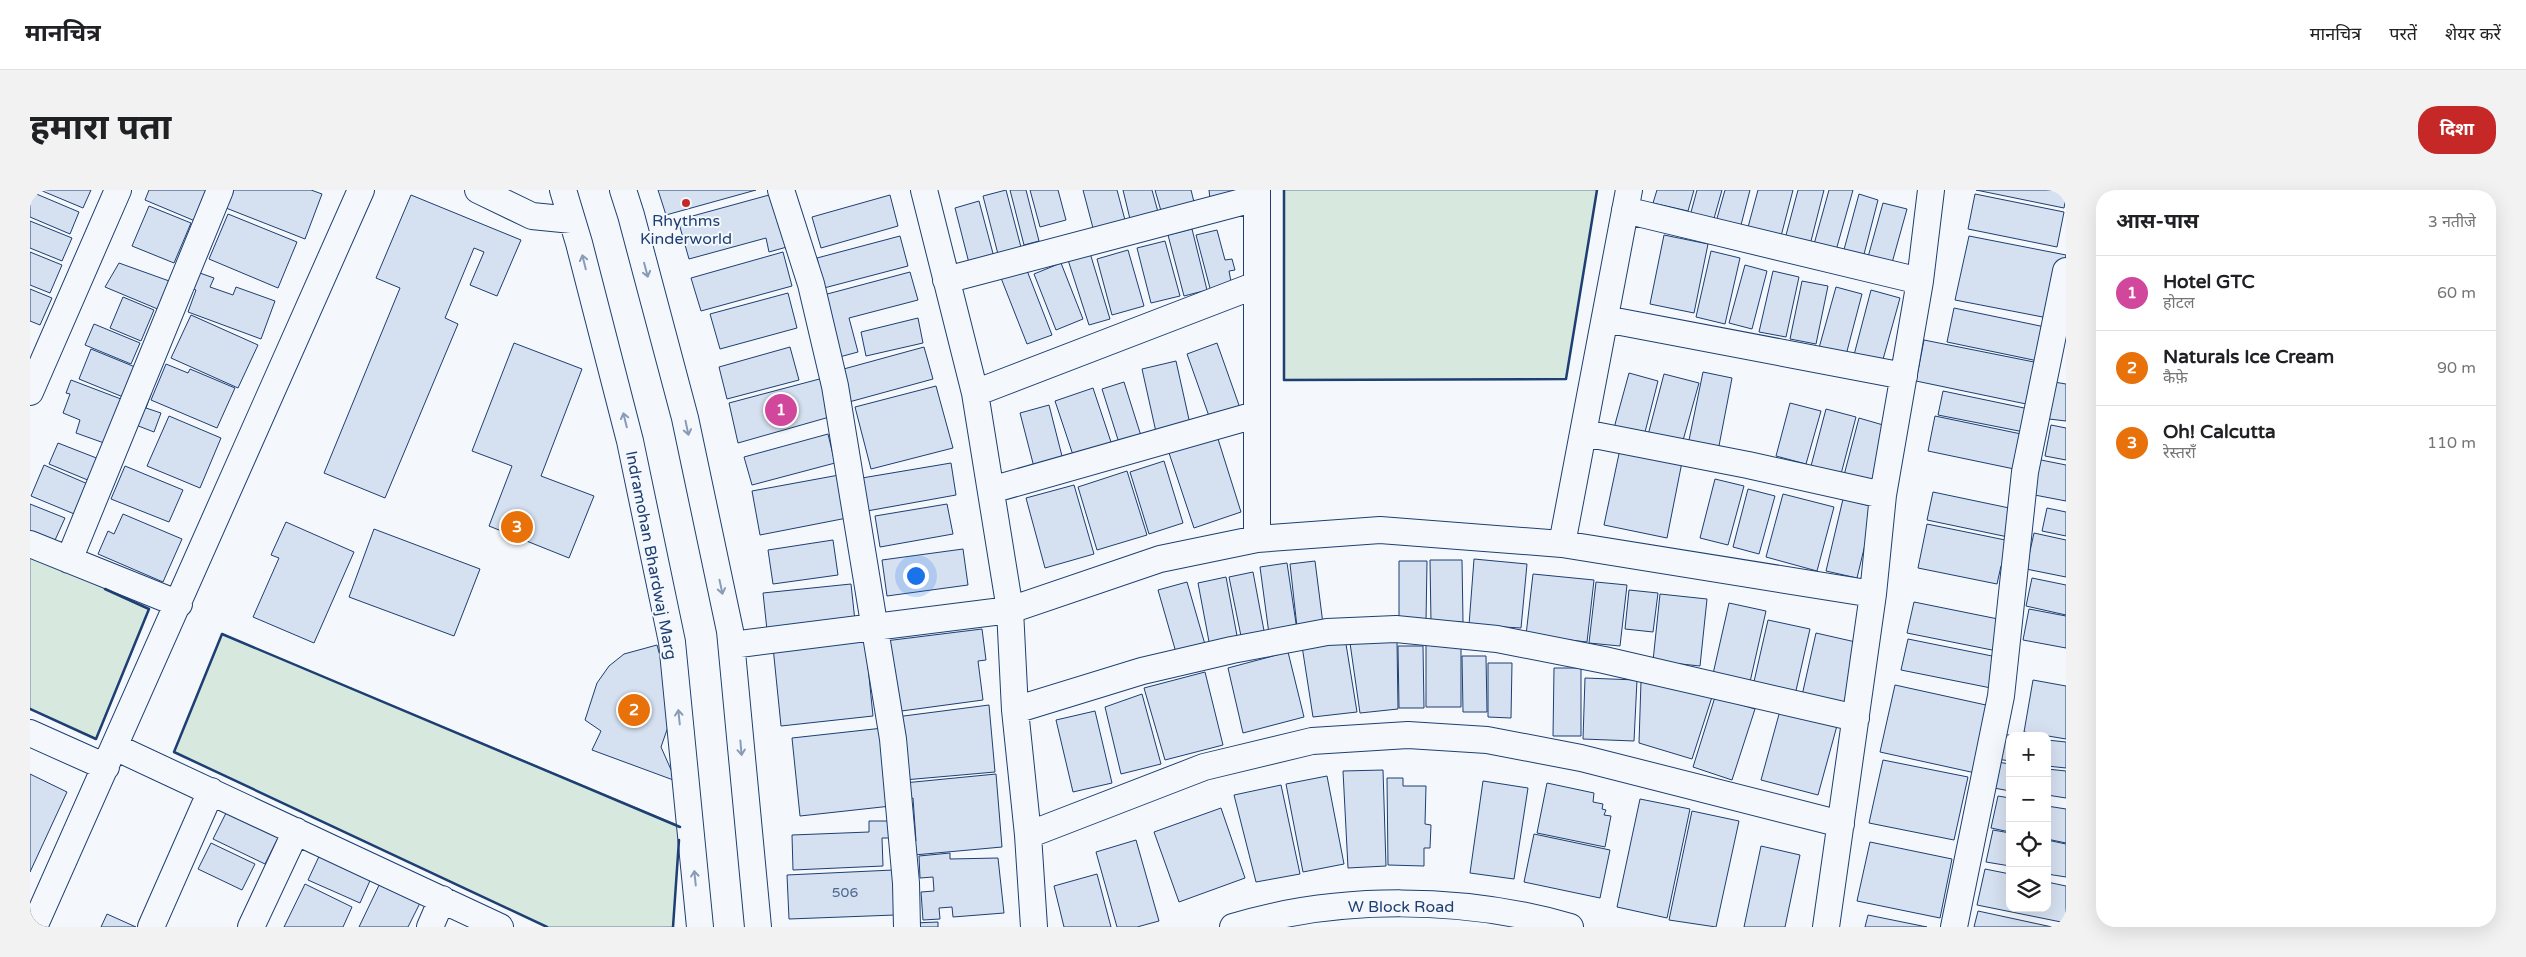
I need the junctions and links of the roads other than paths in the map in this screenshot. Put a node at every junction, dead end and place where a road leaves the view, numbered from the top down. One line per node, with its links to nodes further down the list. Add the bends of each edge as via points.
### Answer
1 (118, 190): 19 (street)
2 (220, 190): 28 (street)
3 (361, 190): 30 (street)
4 (478, 190): 12 (street, via 532,216)
5 (563, 190): 12 (street, Indramohan Bhardwaj Marg)
6 (622, 190): 33 (street, one-way to 33, via 685,418)
7 (781, 190): 32 (street, via 811,284 835,386)
8 (924, 190): 14 (street)
9 (1931, 190): 15 (street)
10 (1257, 194): 14 (street); 16 (street)
11 (1627, 200): 15 (street); 17 (street)
12 (572, 220): 50 (street, Indramohan Bhardwaj Marg, one-way to 12, via 672,642 630,441)
13 (2066, 271): 56 (street, via 2025,472 2001,696)
14 (946, 280): 20 (street)
15 (1920, 281): 18 (street)
16 (1256, 286): 20 (street); 21 (street)
17 (1605, 319): 18 (street); 22 (street)
18 (1904, 376): 24 (street)
19 (30, 392)
20 (975, 393): 23 (street)
21 (1255, 415): 23 (street); 25 (street)
22 (1584, 433): 24 (street); 27 (street)
23 (991, 490): 31 (street)
24 (1883, 495): 29 (street)
25 (1257, 539): 27 (street, via 1380,530); 31 (street, via 1160,559)
26 (30, 544): 28 (street)
27 (1562, 544): 29 (street)
28 (69, 560): 30 (street)
29 (1873, 594): 35 (street)
30 (179, 604): 37 (street)
31 (1010, 610): 32 (street); 34 (street)
32 (874, 625): 33 (street); 52 (street, via 893,739)
33 (732, 645): 51 (street, one-way to 51)
34 (1015, 710): 35 (street, via 1142,671 1232,650 1326,632 1396,628 1507,641 1614,662); 41 (street)
35 (1856, 718): 39 (street)
36 (30, 733): 37 (street)
37 (111, 757): 38 (street); 45 (street)
38 (211, 791): 40 (street); 46 (street)
39 (1840, 824): 41 (street, via 1581,758 1487,740 1408,735 1312,741 1204,767); 55 (street)
40 (296, 831): 42 (street); 47 (street)
41 (1028, 834): 53 (street)
42 (442, 899): 48 (street); 49 (street)
43 (1450, 916): 44 (street, W Block Road, via 1349,905); 54 (street, W Block Road, via 1541,919)
44 (1246, 925)
45 (34, 927)
46 (151, 927)
47 (252, 927)
48 (430, 927)
49 (500, 927)
50 (700, 927)
51 (758, 927)
52 (907, 927)
53 (1034, 927)
54 (1570, 927)
55 (1826, 927)
56 (1954, 927)

